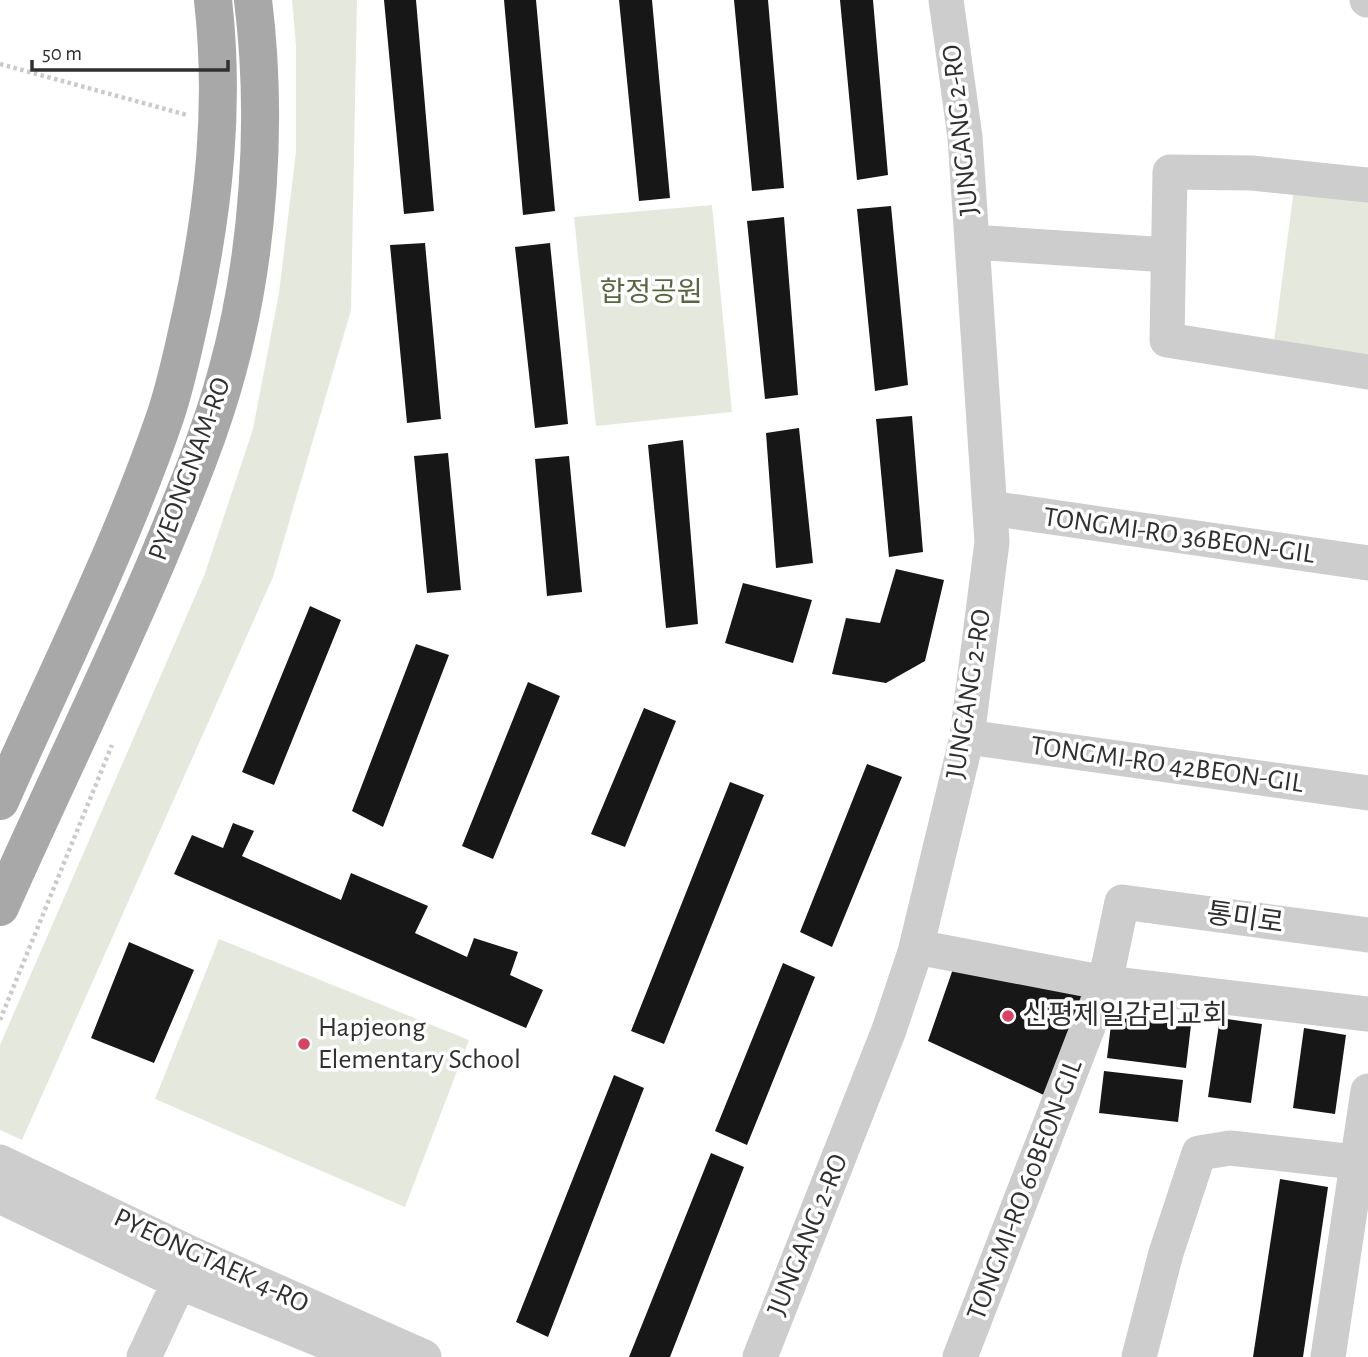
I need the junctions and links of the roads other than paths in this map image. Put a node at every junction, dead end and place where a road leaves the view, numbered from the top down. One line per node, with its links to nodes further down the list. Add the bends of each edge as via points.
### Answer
1 (213, 0): 12 (main road, PYEONGNAM-RO, via 218,124 213,191 203,260 165,416 114,545)
2 (253, 0): 14 (main road, PYEONGNAM-RO, via 261,140 248,269 227,372 187,489 135,614)
3 (946, 0): 5 (street, JUNGANG 2-RO, via 965,137)
4 (1368, 184): 6 (street, via 1252,173 1170,172)
5 (972, 242): 6 (street); 8 (street, JUNGANG 2-RO)
6 (1168, 255): 7 (street, via 1167,340)
7 (1368, 372)
8 (990, 509): 9 (street, TONGMI-RO 36BEON-GIL); 10 (street, JUNGANG 2-RO, via 992,542)
9 (1368, 564)
10 (967, 737): 11 (street, TONGMI-RO 42BEON-GIL); 16 (street, JUNGANG 2-RO)
11 (1368, 793)
12 (0, 801)
13 (1122, 902): 15 (street, 통미로); 17 (street, TONGMI-RO 60BEON-GIL)
14 (0, 907)
15 (1368, 935)
16 (917, 947): 17 (street); 27 (street, JUNGANG 2-RO)
17 (1105, 983): 18 (street); 28 (street, TONGMI-RO 60BEON-GIL)
18 (1368, 1014)
19 (1368, 1091): 21 (street)
20 (0, 1162): 26 (street, PYEONGTAEK 4-RO)
21 (1355, 1162): 29 (street, via 1230,1149 1199,1153); 30 (street)
22 (0, 1196): 23 (street, PYEONGTAEK 4-RO)
23 (178, 1282): 24 (street); 25 (street, PYEONGTAEK 4-RO)
24 (144, 1357)
25 (363, 1357)
26 (424, 1357)
27 (760, 1357)
28 (960, 1357)
29 (1139, 1357)
30 (1328, 1357)

